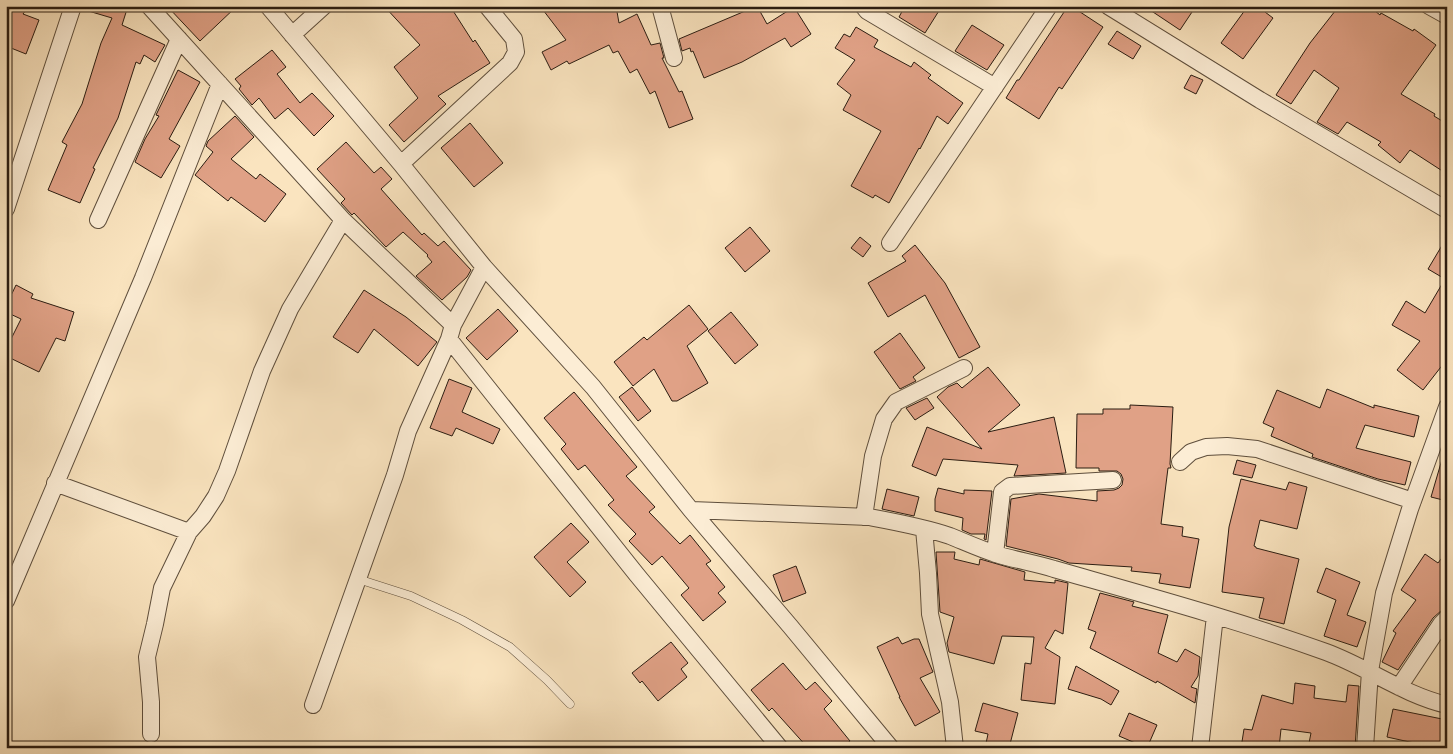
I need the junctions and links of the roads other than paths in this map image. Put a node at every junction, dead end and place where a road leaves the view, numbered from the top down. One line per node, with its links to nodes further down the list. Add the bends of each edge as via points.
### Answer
1 (74, 6): 18 (street)
2 (149, 6): 13 (street)
3 (268, 6): 12 (street)
4 (324, 6): 12 (street)
5 (487, 6): 17 (street, via 514,39 516,52 510,63)
6 (660, 6): 14 (street)
7 (863, 6): 16 (street)
8 (1049, 6): 16 (street)
9 (1108, 6): 19 (street)
10 (1429, 6): 11 (street)
11 (1447, 16)
12 (292, 35): 17 (street)
13 (179, 39): 15 (street); 20 (street)
14 (674, 58)
15 (220, 84): 21 (street); 29 (street, via 143,278)
16 (995, 87): 22 (street)
17 (401, 164): 23 (street)
18 (6, 209)
19 (1447, 210)
20 (98, 220)
21 (343, 220): 24 (street); 34 (street, via 290,309 262,371 227,471 203,516)
22 (890, 243)
23 (484, 267): 24 (street); 31 (street, via 593,387)
24 (451, 332): 36 (street, via 408,431); 46 (street, via 637,574)
25 (964, 368): 32 (street, via 896,402 884,419 873,456)
26 (1447, 407): 30 (street)
27 (1180, 462): 30 (street, via 1191,452 1206,447 1256,449)
28 (1113, 480): 35 (street, via 1010,486 1002,492)
29 (55, 483): 34 (street); 37 (street)
30 (1413, 501): 40 (street, via 1384,593)
31 (691, 510): 32 (street); 47 (street)
32 (864, 517): 33 (street)
33 (924, 529): 35 (street); 48 (street, via 930,614 950,702)
34 (189, 532): 45 (street, via 162,588 147,658)
35 (995, 554): 38 (street)
36 (358, 579): 42 (lane, via 411,596 510,646); 43 (street)
37 (6, 600)
38 (1215, 616): 40 (street, via 1327,653); 49 (street)
39 (1447, 618): 41 (street)
40 (1370, 671): 41 (street); 50 (street)
41 (1399, 687): 44 (street)
42 (570, 704)
43 (313, 705)
44 (1447, 705)
45 (151, 734)
46 (780, 748)
47 (891, 748)
48 (955, 748)
49 (1200, 748)
50 (1365, 748)

